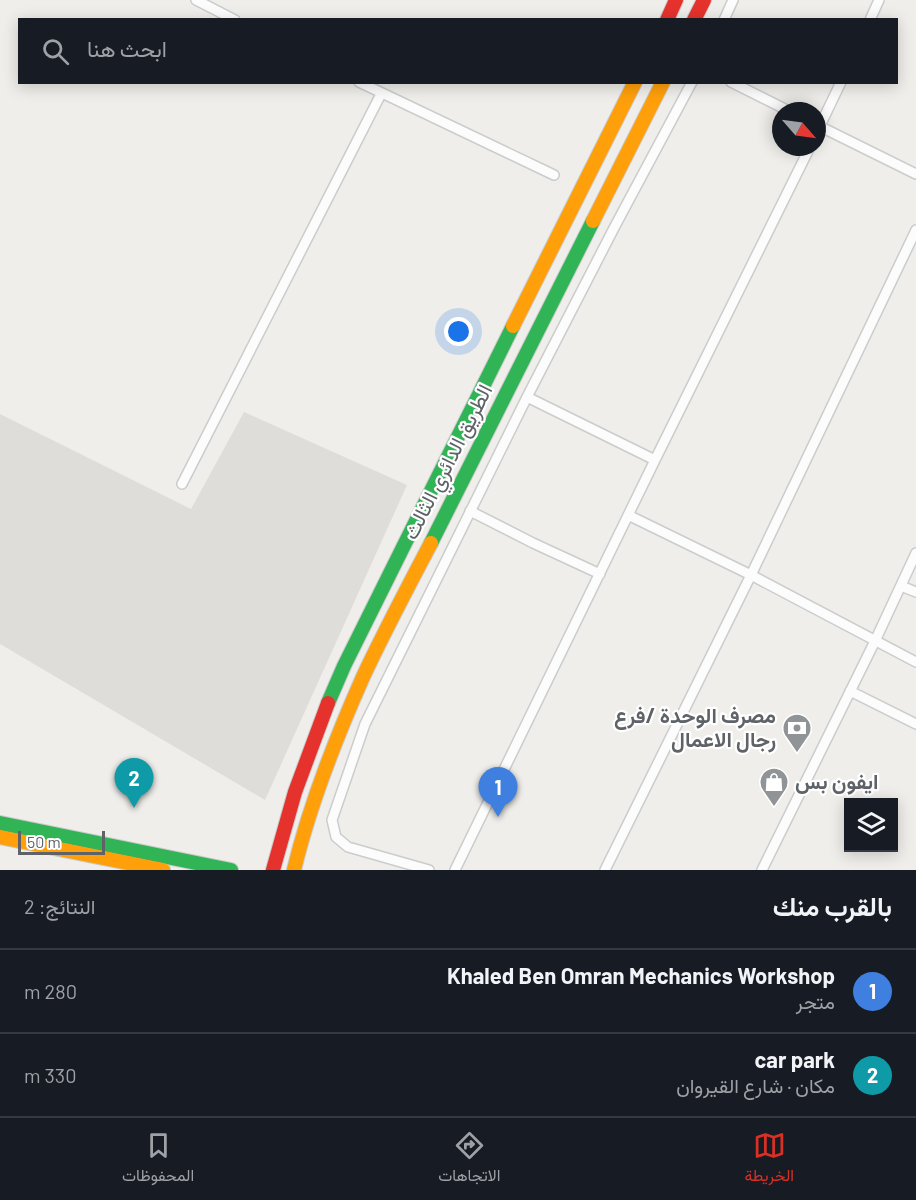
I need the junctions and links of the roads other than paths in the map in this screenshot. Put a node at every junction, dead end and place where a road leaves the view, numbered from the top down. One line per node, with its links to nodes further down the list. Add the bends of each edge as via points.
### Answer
1 (196, 0): 6 (street)
2 (676, 0): 7 (main road)
3 (704, 0): 8 (main road)
4 (733, 0): 9 (street)
5 (879, 0): 10 (street)
6 (231, 18)
7 (667, 18)
8 (695, 18)
9 (725, 18)
10 (871, 18)
11 (363, 84): 17 (street)
12 (634, 84): 43 (main road, الطريق الدائري الثالث, via 344,666 294,795)
13 (662, 84): 44 (main road, الطريق الدائري الثالث, via 364,675 313,802)
14 (691, 84): 25 (street)
15 (735, 84): 18 (street)
16 (840, 84): 19 (street)
17 (381, 94): 23 (street); 27 (street)
18 (772, 102)
19 (826, 112)
20 (826, 132): 22 (street)
21 (806, 156): 26 (street)
22 (916, 174)
23 (554, 175)
24 (916, 230): 32 (street)
25 (527, 398): 26 (street); 28 (street)
26 (655, 460): 29 (street)
27 (182, 484)
28 (470, 511): 31 (street); 45 (street, via 365,724 332,820 336,837 348,847)
29 (628, 515): 31 (street); 32 (street)
30 (916, 553): 33 (street)
31 (600, 574): 46 (street)
32 (751, 575): 35 (street); 47 (street)
33 (901, 586): 34 (street); 35 (street)
34 (916, 592)
35 (875, 641): 36 (street); 37 (street)
36 (916, 663)
37 (850, 691): 38 (street); 48 (street)
38 (916, 724)
39 (0, 823): 42 (main road)
40 (0, 837): 41 (main road)
41 (163, 870)
42 (231, 870)
43 (273, 870)
44 (294, 870)
45 (429, 870)
46 (455, 870)
47 (605, 870)
48 (762, 870)

